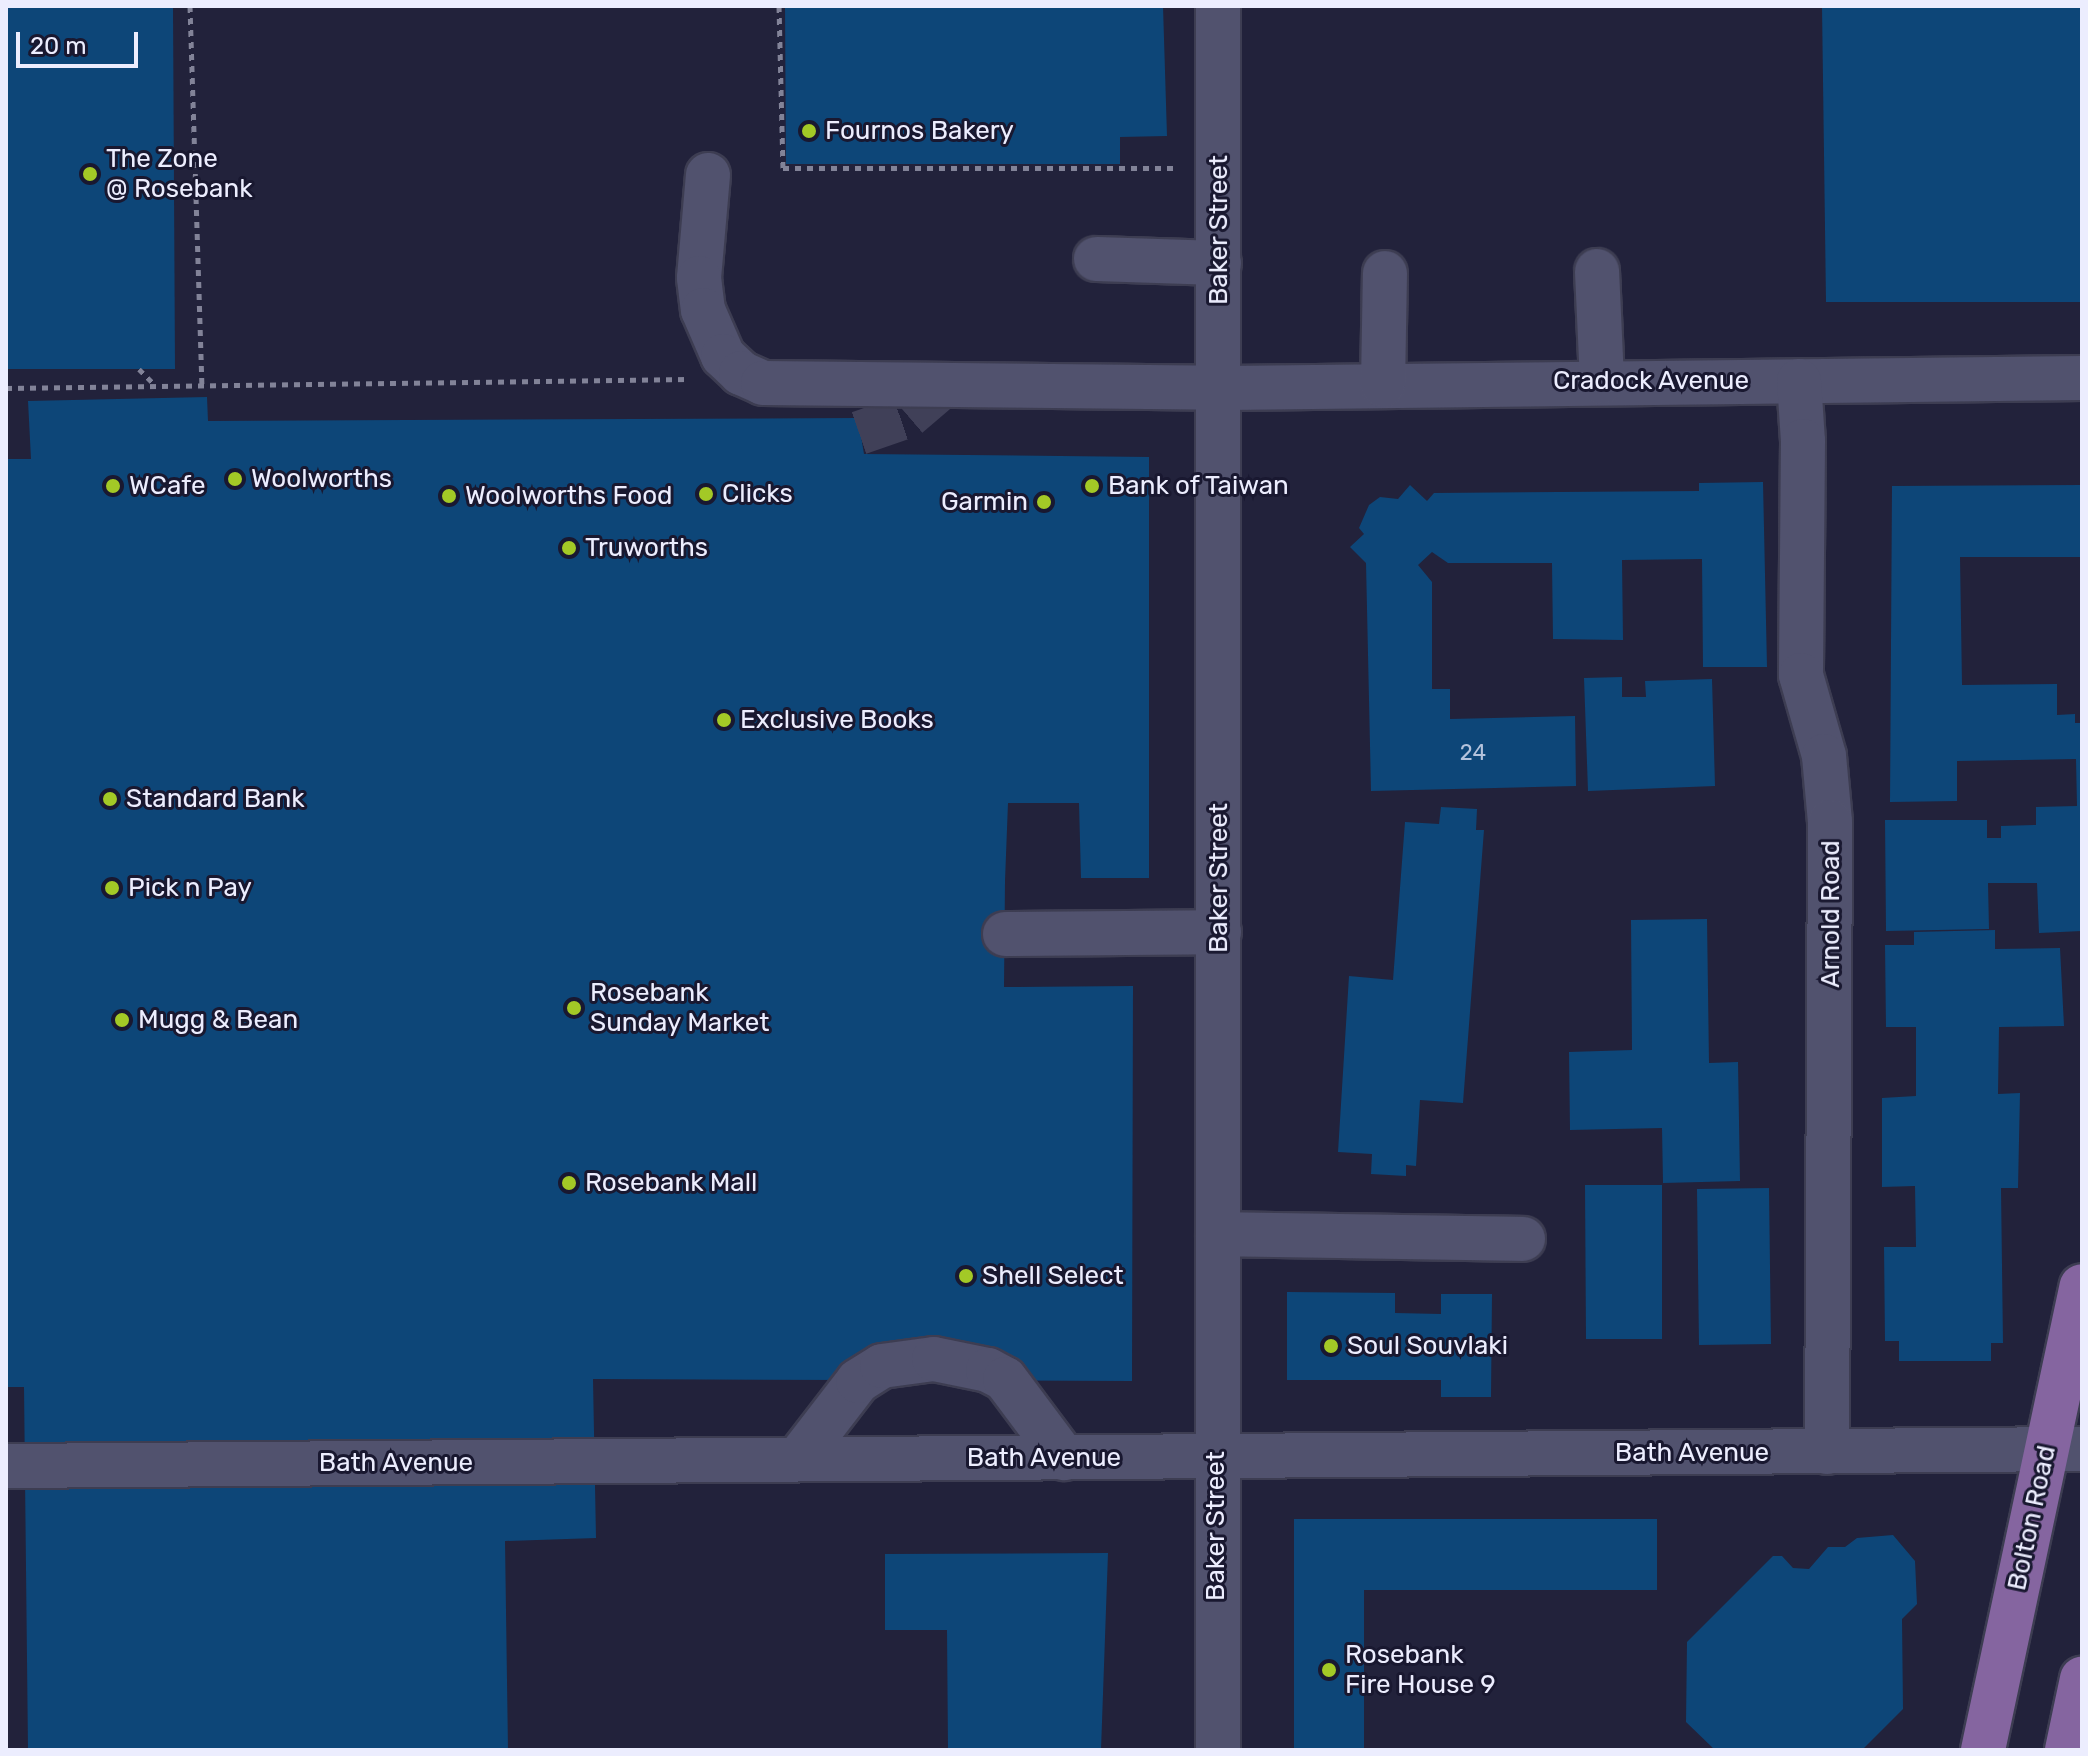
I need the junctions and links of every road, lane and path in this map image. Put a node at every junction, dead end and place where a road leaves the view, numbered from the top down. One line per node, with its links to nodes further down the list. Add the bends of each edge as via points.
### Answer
1 (190, 6): 15 (path)
2 (779, 6): 4 (path, via 783,168)
3 (1218, 6): 7 (street, Baker Street)
4 (1173, 168)
5 (708, 175): 11 (street, via 701,301 723,356)
6 (1096, 259): 7 (street)
7 (1219, 263): 19 (street, Baker Street)
8 (1597, 271): 14 (street)
9 (1385, 273): 16 (street)
10 (139, 369): 17 (path)
11 (749, 377): 15 (path); 19 (street, Cradock Avenue, via 793,384)
12 (2082, 378): 13 (street, Cradock Avenue)
13 (1799, 381): 14 (street, Cradock Avenue); 26 (street, Arnold Road, via 1801,675 1824,756 1830,822)
14 (1602, 382): 16 (street, Cradock Avenue)
15 (202, 384): 17 (path)
16 (1383, 385): 19 (street, Cradock Avenue)
17 (155, 386): 18 (path)
18 (6, 388)
19 (1220, 388): 20 (street, Baker Street)
20 (1219, 932): 21 (street); 22 (street, Baker Street)
21 (1005, 934)
22 (1218, 1234): 23 (street); 27 (street, Baker Street)
23 (1523, 1239)
24 (2082, 1286): 25 (main road, Bolton Road)
25 (2064, 1449): 26 (street, Bath Avenue); 33 (main road, Bolton Road)
26 (1827, 1452): 27 (street, Bath Avenue)
27 (1216, 1456): 28 (street, Bath Avenue); 32 (street, Baker Street)
28 (1064, 1458): 29 (street, Bath Avenue); 29 (street, via 1005,1379 988,1370 934,1359 882,1366 858,1381)
29 (798, 1459): 30 (street, Bath Avenue)
30 (6, 1466)
31 (2082, 1679): 34 (main road)
32 (1218, 1750)
33 (1983, 1750)
34 (2067, 1750)

